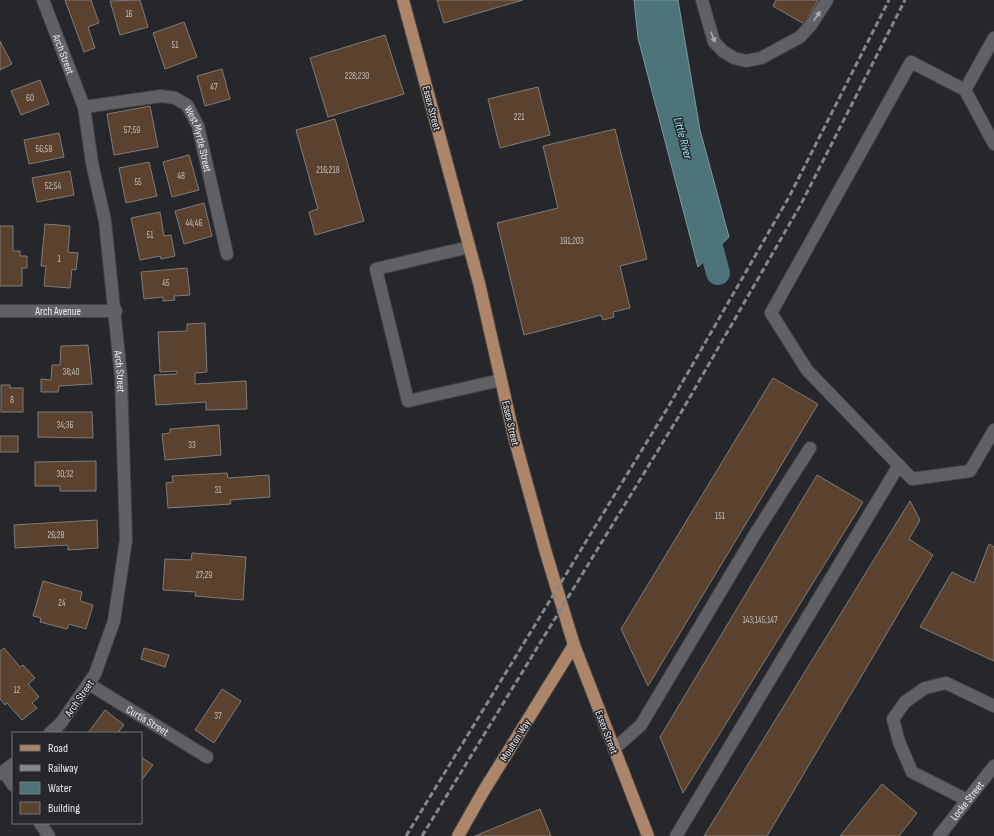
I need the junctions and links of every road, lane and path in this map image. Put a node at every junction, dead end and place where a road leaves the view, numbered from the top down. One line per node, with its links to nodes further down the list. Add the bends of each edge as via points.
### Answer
1 (43, 0): 7 (street, Arch Street)
2 (404, 0): 9 (main road, Essex Street)
3 (702, 0): 4 (street, one-way to 4, via 714,42 734,58 746,61 761,58 800,37)
4 (827, 0)
5 (994, 38): 6 (street)
6 (965, 90): 8 (street); 16 (street, via 911,62 771,313 807,370)
7 (84, 107): 10 (street, West Myrtle Street, via 161,96 175,98 188,105 198,126); 12 (street, Arch Street, via 92,163 105,221)
8 (994, 144)
9 (469, 247): 13 (main road, Essex Street); 13 (street, via 376,269 408,401)
10 (227, 254)
11 (0, 310): 12 (street, Arch Avenue)
12 (116, 311): 18 (street, Arch Street, via 121,377 126,540 114,620)
13 (501, 380): 17 (main road, Essex Street, via 514,438)
14 (994, 430): 16 (street, via 970,471 912,479)
15 (810, 448): 21 (street, via 755,534 641,725)
16 (899, 465): 31 (street)
17 (574, 645): 21 (main road, Essex Street); 29 (main road, Moulton Way)
18 (89, 684): 20 (street, Arch Street, via 61,724); 22 (street, Curtis Street)
19 (994, 706): 26 (street, via 946,683 925,688 905,702 893,719 899,742 912,772)
20 (51, 732)
21 (614, 749): 30 (main road, Essex Street)
22 (207, 757)
23 (994, 766): 26 (street, Locke Street)
24 (6, 770): 25 (street)
25 (12, 783)
26 (967, 800): 32 (street, Locke Street)
27 (41, 824): 28 (street)
28 (49, 836)
29 (458, 836)
30 (648, 836)
31 (676, 836)
32 (939, 836)

